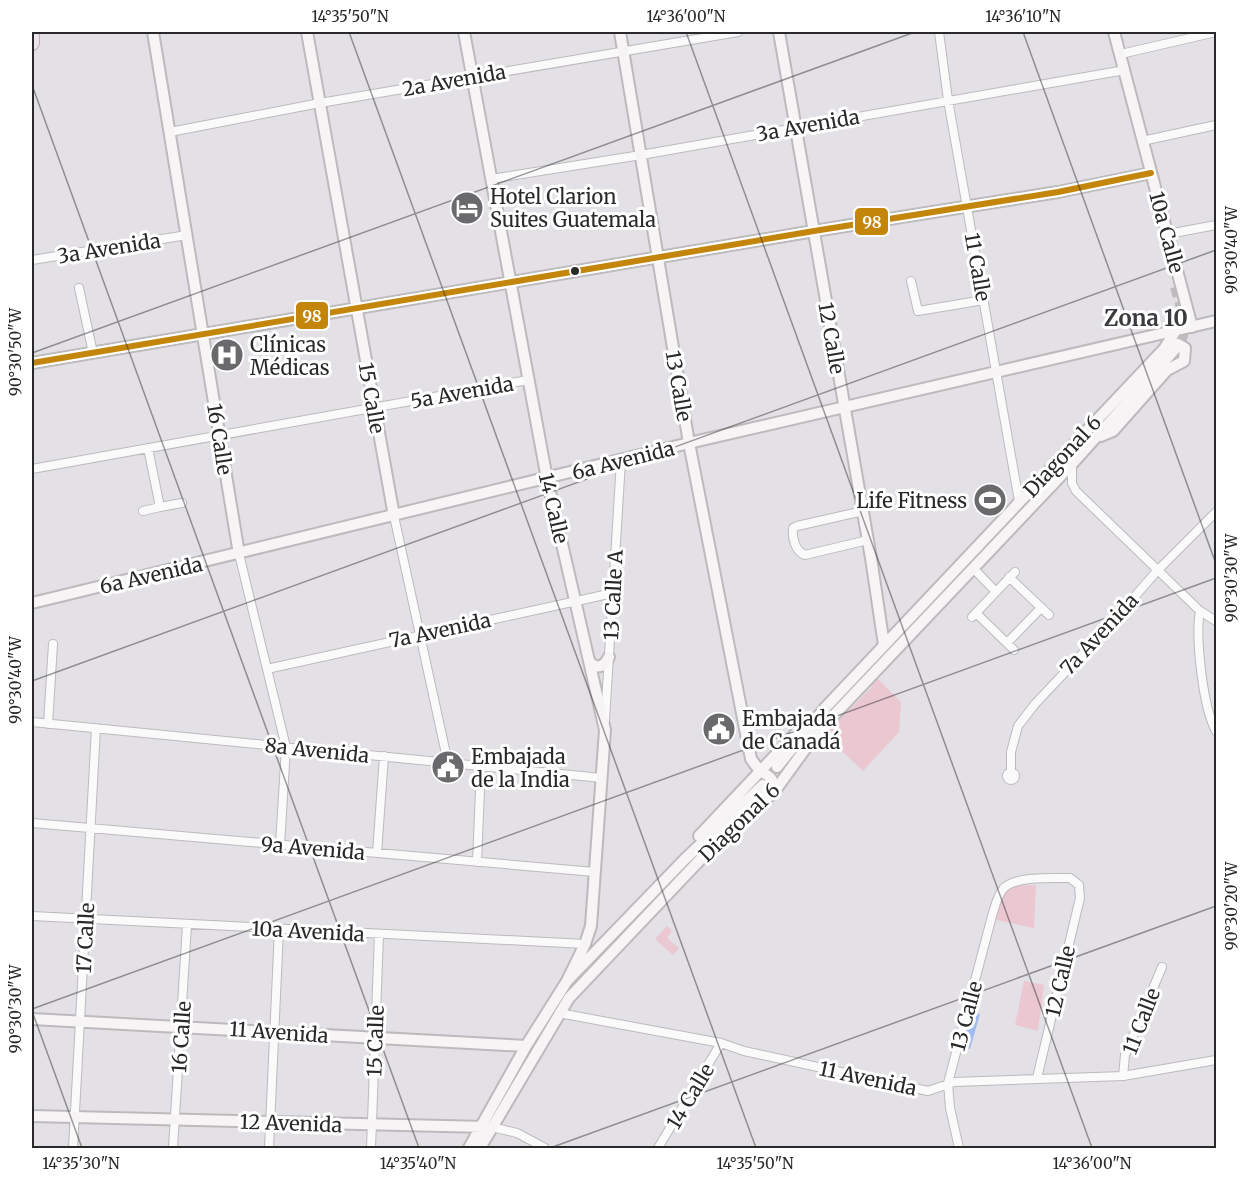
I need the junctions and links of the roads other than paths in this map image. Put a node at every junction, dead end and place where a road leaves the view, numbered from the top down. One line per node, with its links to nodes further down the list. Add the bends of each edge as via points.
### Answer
1 (32, 32): 11 (highway)
2 (156, 32): 20 (street, 16 Calle)
3 (307, 32): 17 (street, 15 Calle)
4 (464, 32): 15 (street, 14 Calle)
5 (620, 32): 12 (street, 13 Calle)
6 (738, 32): 12 (street, 2a Avenida)
7 (779, 32): 19 (street, 12 Calle)
8 (939, 32): 16 (street, 11 Calle)
9 (1114, 32): 13 (street, 10a Calle)
10 (1216, 32): 13 (street)
11 (32, 44)
12 (623, 51): 15 (street, 2a Avenida); 22 (street, 13 Calle)
13 (1121, 54): 14 (street, 10a Calle)
14 (1125, 70): 16 (street, 3a Avenida); 21 (street, 10a Calle)
15 (472, 77): 17 (street, 2a Avenida); 24 (street, 14 Calle)
16 (948, 100): 19 (street, 3a Avenida); 26 (street, 11 Calle)
17 (320, 103): 20 (street, 2a Avenida); 38 (street, 15 Calle)
18 (1216, 125): 21 (street)
19 (796, 128): 22 (street, 3a Avenida); 28 (street, 12 Calle)
20 (170, 132): 30 (street, 16 Calle)
21 (1142, 141): 23 (street, 10a Calle)
22 (641, 155): 24 (street, 3a Avenida); 31 (street, 13 Calle)
23 (1151, 173): 25 (street, 10a Calle); 26 (street)
24 (491, 179): 34 (street, 14 Calle)
25 (1158, 200): 29 (street, 10a Calle); 35 (street, via 1158,220)
26 (967, 207): 28 (street); 37 (street, 11 Calle)
27 (1216, 225): 29 (street)
28 (814, 231): 31 (street); 50 (street, 12 Calle)
29 (1168, 234): 40 (street, 10a Calle)
30 (187, 235): 32 (street, 3a Avenida); 42 (street, 16 Calle)
31 (658, 257): 34 (street); 53 (street, 13 Calle)
32 (32, 260)
33 (910, 281): 37 (street, via 918,311)
34 (510, 282): 38 (street); 48 (street, 14 Calle)
35 (1175, 287)
36 (79, 288): 45 (street)
37 (984, 300): 47 (street, 11 Calle)
38 (356, 308): 42 (street); 49 (street, 15 Calle)
39 (1216, 321): 40 (street, 6a Avenida)
40 (1192, 327): 41 (street, 6a Avenida)
41 (1175, 332): 44 (street, Diagonal 6); 47 (street, 6a Avenida)
42 (203, 334): 45 (street); 51 (street, 16 Calle)
43 (1178, 346): 52 (street)
44 (1164, 349): 52 (street, via 1181,345 1186,352 1184,361 1167,370 1113,431); 59 (street, Diagonal 6)
45 (93, 353): 46 (street)
46 (32, 363)
47 (996, 373): 50 (street, 6a Avenida); 59 (street, 11 Calle)
48 (528, 380): 49 (street, 5a Avenida); 58 (street, 14 Calle)
49 (373, 408): 51 (street, 5a Avenida); 65 (street, 15 Calle)
50 (844, 408): 53 (street, 6a Avenida); 63 (street, 12 Calle)
51 (220, 435): 54 (street, 5a Avenida); 67 (street, 16 Calle)
52 (1098, 437): 56 (street, Diagonal 6)
53 (689, 443): 55 (street, 6a Avenida); 98 (street, 13 Calle, via 751,759)
54 (148, 448): 57 (street, 5a Avenida); 61 (street)
55 (621, 460): 58 (street, 6a Avenida); 71 (street, 13 Calle A)
56 (1072, 464): 68 (street, Diagonal 6); 69 (street, via 1076,491)
57 (32, 469)
58 (547, 479): 65 (street, 6a Avenida); 72 (street, 14 Calle)
59 (1019, 501): 80 (street, Diagonal 6)
60 (182, 503): 61 (street)
61 (160, 507): 62 (street)
62 (142, 511)
63 (862, 511): 66 (street, 12 Calle); 66 (street, via 797,526 793,534 796,548 805,555)
64 (1216, 512): 69 (street, 7a Avenida)
65 (394, 516): 67 (street, 6a Avenida); 81 (street, 15 Calle)
66 (868, 540): 76 (street, 12 Calle)
67 (239, 554): 73 (street, 6a Avenida); 88 (street, 16 Calle)
68 (974, 569): 70 (street); 78 (street, Diagonal 6)
69 (1157, 571): 75 (street); 99 (street, 7a Avenida, via 1018,726 1011,752)
70 (996, 592): 74 (street, via 1012,574); 82 (street, via 974,615)
71 (613, 593): 72 (street, 7a Avenida); 86 (street, 13 Calle A)
72 (575, 602): 81 (street, 7a Avenida); 87 (street, 14 Calle)
73 (32, 603)
74 (1041, 608): 77 (street); 82 (street)
75 (1200, 611): 79 (street); 93 (street, via 1199,643 1206,702)
76 (880, 615): 80 (street, via 890,627); 84 (street, 12 Calle)
77 (1049, 615)
78 (925, 619): 80 (street); 104 (street, Diagonal 6, via 817,732 774,792)
79 (1216, 621)
80 (904, 625): 84 (street, Diagonal 6)
81 (420, 634): 88 (street, 7a Avenida); 96 (street, 15 Calle)
82 (1007, 643): 85 (street)
83 (53, 644): 91 (street)
84 (884, 645): 98 (street, Diagonal 6, via 825,708 811,717)
85 (1014, 650)
86 (609, 657): 87 (street, via 601,667); 89 (street, 13 Calle A)
87 (589, 661): 89 (street, 14 Calle)
88 (267, 669): 94 (street, 16 Calle)
89 (602, 700): 100 (street, 14 Calle)
90 (32, 722): 91 (street, 8a Avenida)
91 (48, 723): 92 (street, 8a Avenida)
92 (96, 728): 94 (street, 8a Avenida); 103 (street, 17 Calle)
93 (1216, 731)
94 (286, 747): 95 (street, 8a Avenida); 105 (street, 16 Calle)
95 (384, 756): 96 (street, 8a Avenida); 106 (street)
96 (448, 763): 97 (street, 8a Avenida)
97 (481, 766): 100 (street, 8a Avenida); 108 (street)
98 (769, 767): 104 (street, via 772,786); 107 (street, Diagonal 6, via 688,848)
99 (1011, 772)
100 (602, 778): 109 (street, 14 Calle)
101 (763, 785): 107 (street, Diagonal 6)
102 (32, 824): 103 (street, 9a Avenida)
103 (91, 829): 105 (street, 9a Avenida); 112 (street, 17 Calle)
104 (725, 834): 119 (street, Diagonal 6, via 608,955)
105 (280, 845): 106 (street, 9a Avenida)
106 (377, 853): 108 (street, 9a Avenida)
107 (686, 858): 118 (street, Diagonal 6)
108 (477, 862): 109 (street, 9a Avenida)
109 (595, 872): 116 (street, 14 Calle, via 591,926)
110 (1006, 886): 129 (street, 12 Calle, via 1019,880 1070,878 1079,885 1080,898); 130 (street, 13 Calle, via 992,916)
111 (32, 916): 112 (street, 10a Avenida)
112 (87, 920): 113 (street, 10a Avenida); 121 (street, 17 Calle)
113 (187, 925): 114 (street, 10a Avenida); 122 (street, 16 Calle)
114 (279, 929): 115 (street, 10a Avenida); 123 (street)
115 (379, 934): 116 (street, 10a Avenida); 124 (street, 15 Calle)
116 (585, 944): 118 (street, 14 Calle)
117 (1162, 967): 128 (street, 11 Calle, via 1125,1055)
118 (567, 981): 126 (street, Diagonal 6)
119 (559, 1014): 125 (street, 11 Avenida); 136 (street, Diagonal 6)
120 (32, 1019): 121 (street, 11 Avenida)
121 (80, 1021): 122 (street, 11 Avenida); 132 (street, 17 Calle)
122 (182, 1026): 123 (street, 11 Avenida); 133 (street, 16 Calle)
123 (274, 1032): 124 (street, 11 Avenida); 134 (street)
124 (376, 1038): 126 (street, 11 Avenida); 135 (street, 15 Calle)
125 (721, 1043): 130 (street, 11 Avenida, via 919,1090 928,1091); 144 (street, 14 Calle)
126 (526, 1046): 136 (street, Diagonal 6)
127 (1216, 1060): 128 (street, 11 Avenida)
128 (1123, 1076): 129 (street, 11 Avenida)
129 (1037, 1078): 130 (street, 11 Avenida)
130 (948, 1083): 145 (street, 13 Calle)
131 (32, 1116): 132 (street, 12 Avenida)
132 (75, 1118): 133 (street, 12 Avenida); 137 (street, 17 Calle)
133 (174, 1119): 134 (street, 12 Avenida); 138 (street, 16 Calle)
134 (270, 1123): 135 (street, 12 Avenida); 139 (street)
135 (372, 1126): 136 (street, 12 Avenida); 140 (street, 15 Calle)
136 (487, 1127): 141 (street, Diagonal 6); 142 (street, Diagonal 6); 143 (street, 12 Avenida, via 517,1133)
137 (74, 1149)
138 (173, 1149)
139 (269, 1149)
140 (371, 1149)
141 (469, 1149)
142 (480, 1149)
143 (545, 1149)
144 (658, 1149)
145 (960, 1149)

